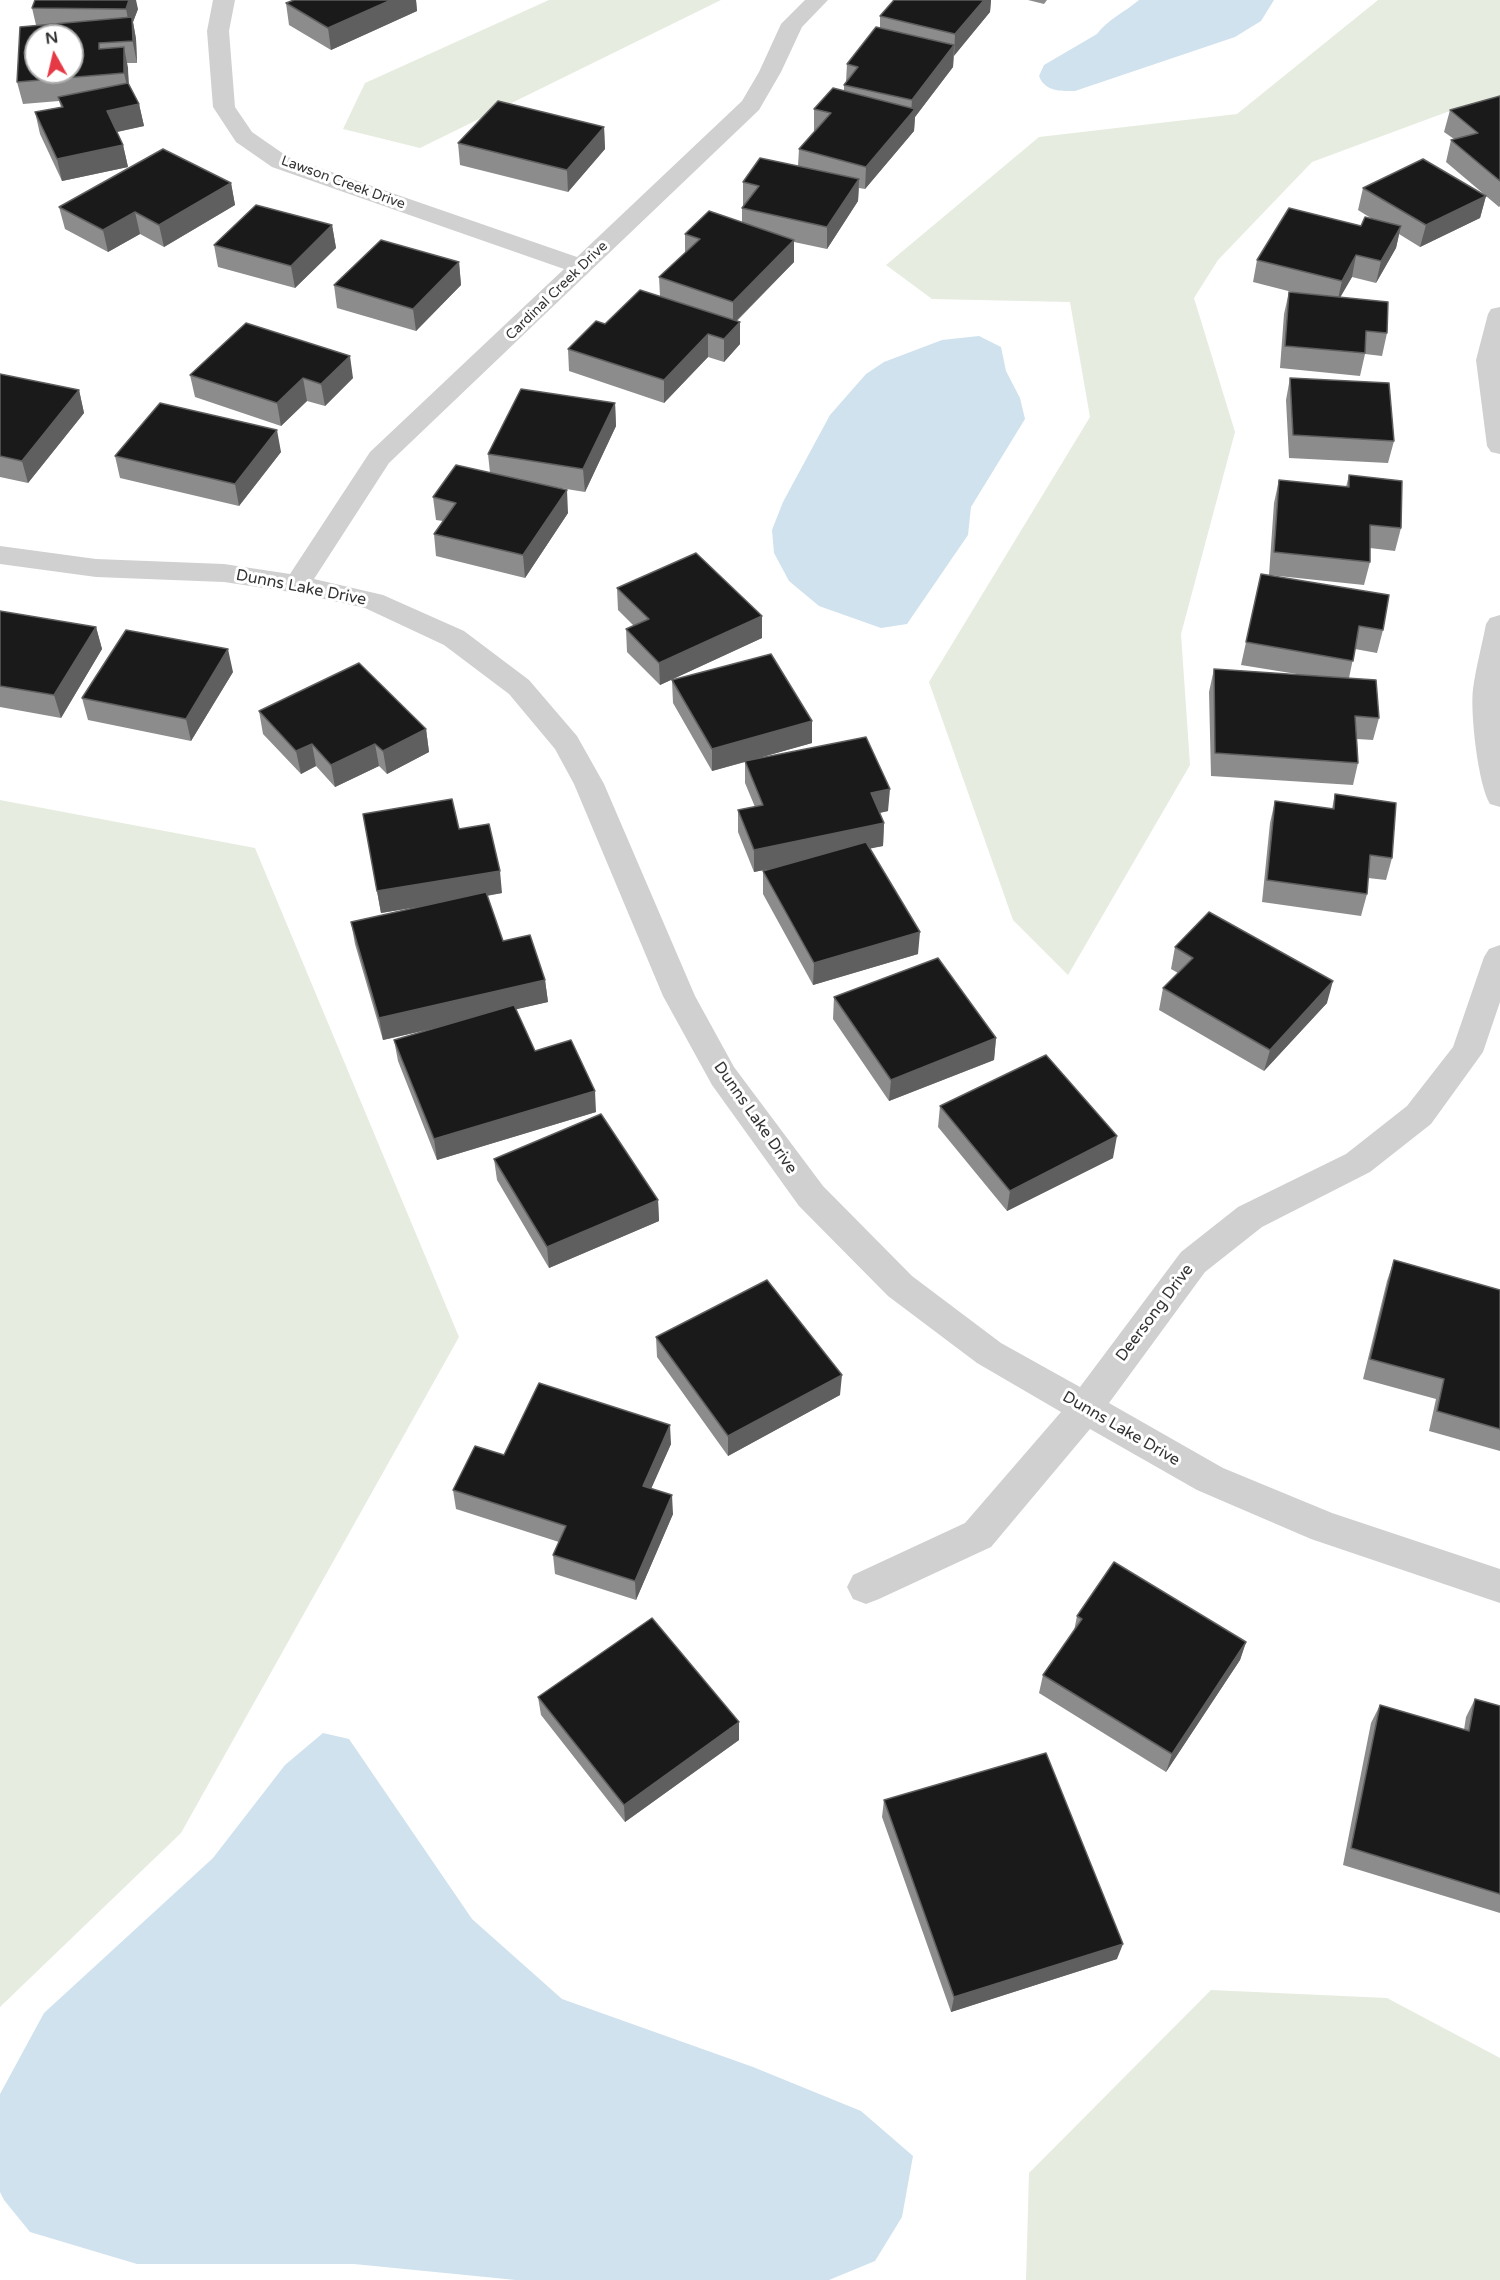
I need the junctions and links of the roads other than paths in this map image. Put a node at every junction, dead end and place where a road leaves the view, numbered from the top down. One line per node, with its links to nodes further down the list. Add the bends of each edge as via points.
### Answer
1 (224, 0): 3 (street, Lawson Creek Drive, via 218,31 224,107 244,137 280,162)
2 (817, 0): 3 (street, Cardinal Creek Drive, via 792,24 751,105)
3 (582, 267): 7 (street, Cardinal Creek Drive, via 379,458)
4 (1500, 314): 5 (street, via 1488,360)
5 (1500, 446)
6 (0, 555): 7 (street, Dunns Lake Drive, via 96,568 224,573)
7 (297, 584): 11 (street, Dunns Lake Drive, via 373,601 454,638 519,687 567,743 590,784 680,996 723,1076 811,1197 900,1286 988,1353)
8 (1500, 624): 9 (street, via 1486,691 1492,762)
9 (1500, 797)
10 (1500, 957): 11 (street, Deersong Drive, via 1467,1052 1419,1115 1358,1163 1250,1217 1193,1262)
11 (1085, 1409): 12 (street, Dunns Lake Drive, via 1210,1479 1324,1527); 13 (street, Deersong Drive, via 978,1534)
12 (1500, 1586)
13 (866, 1587)

